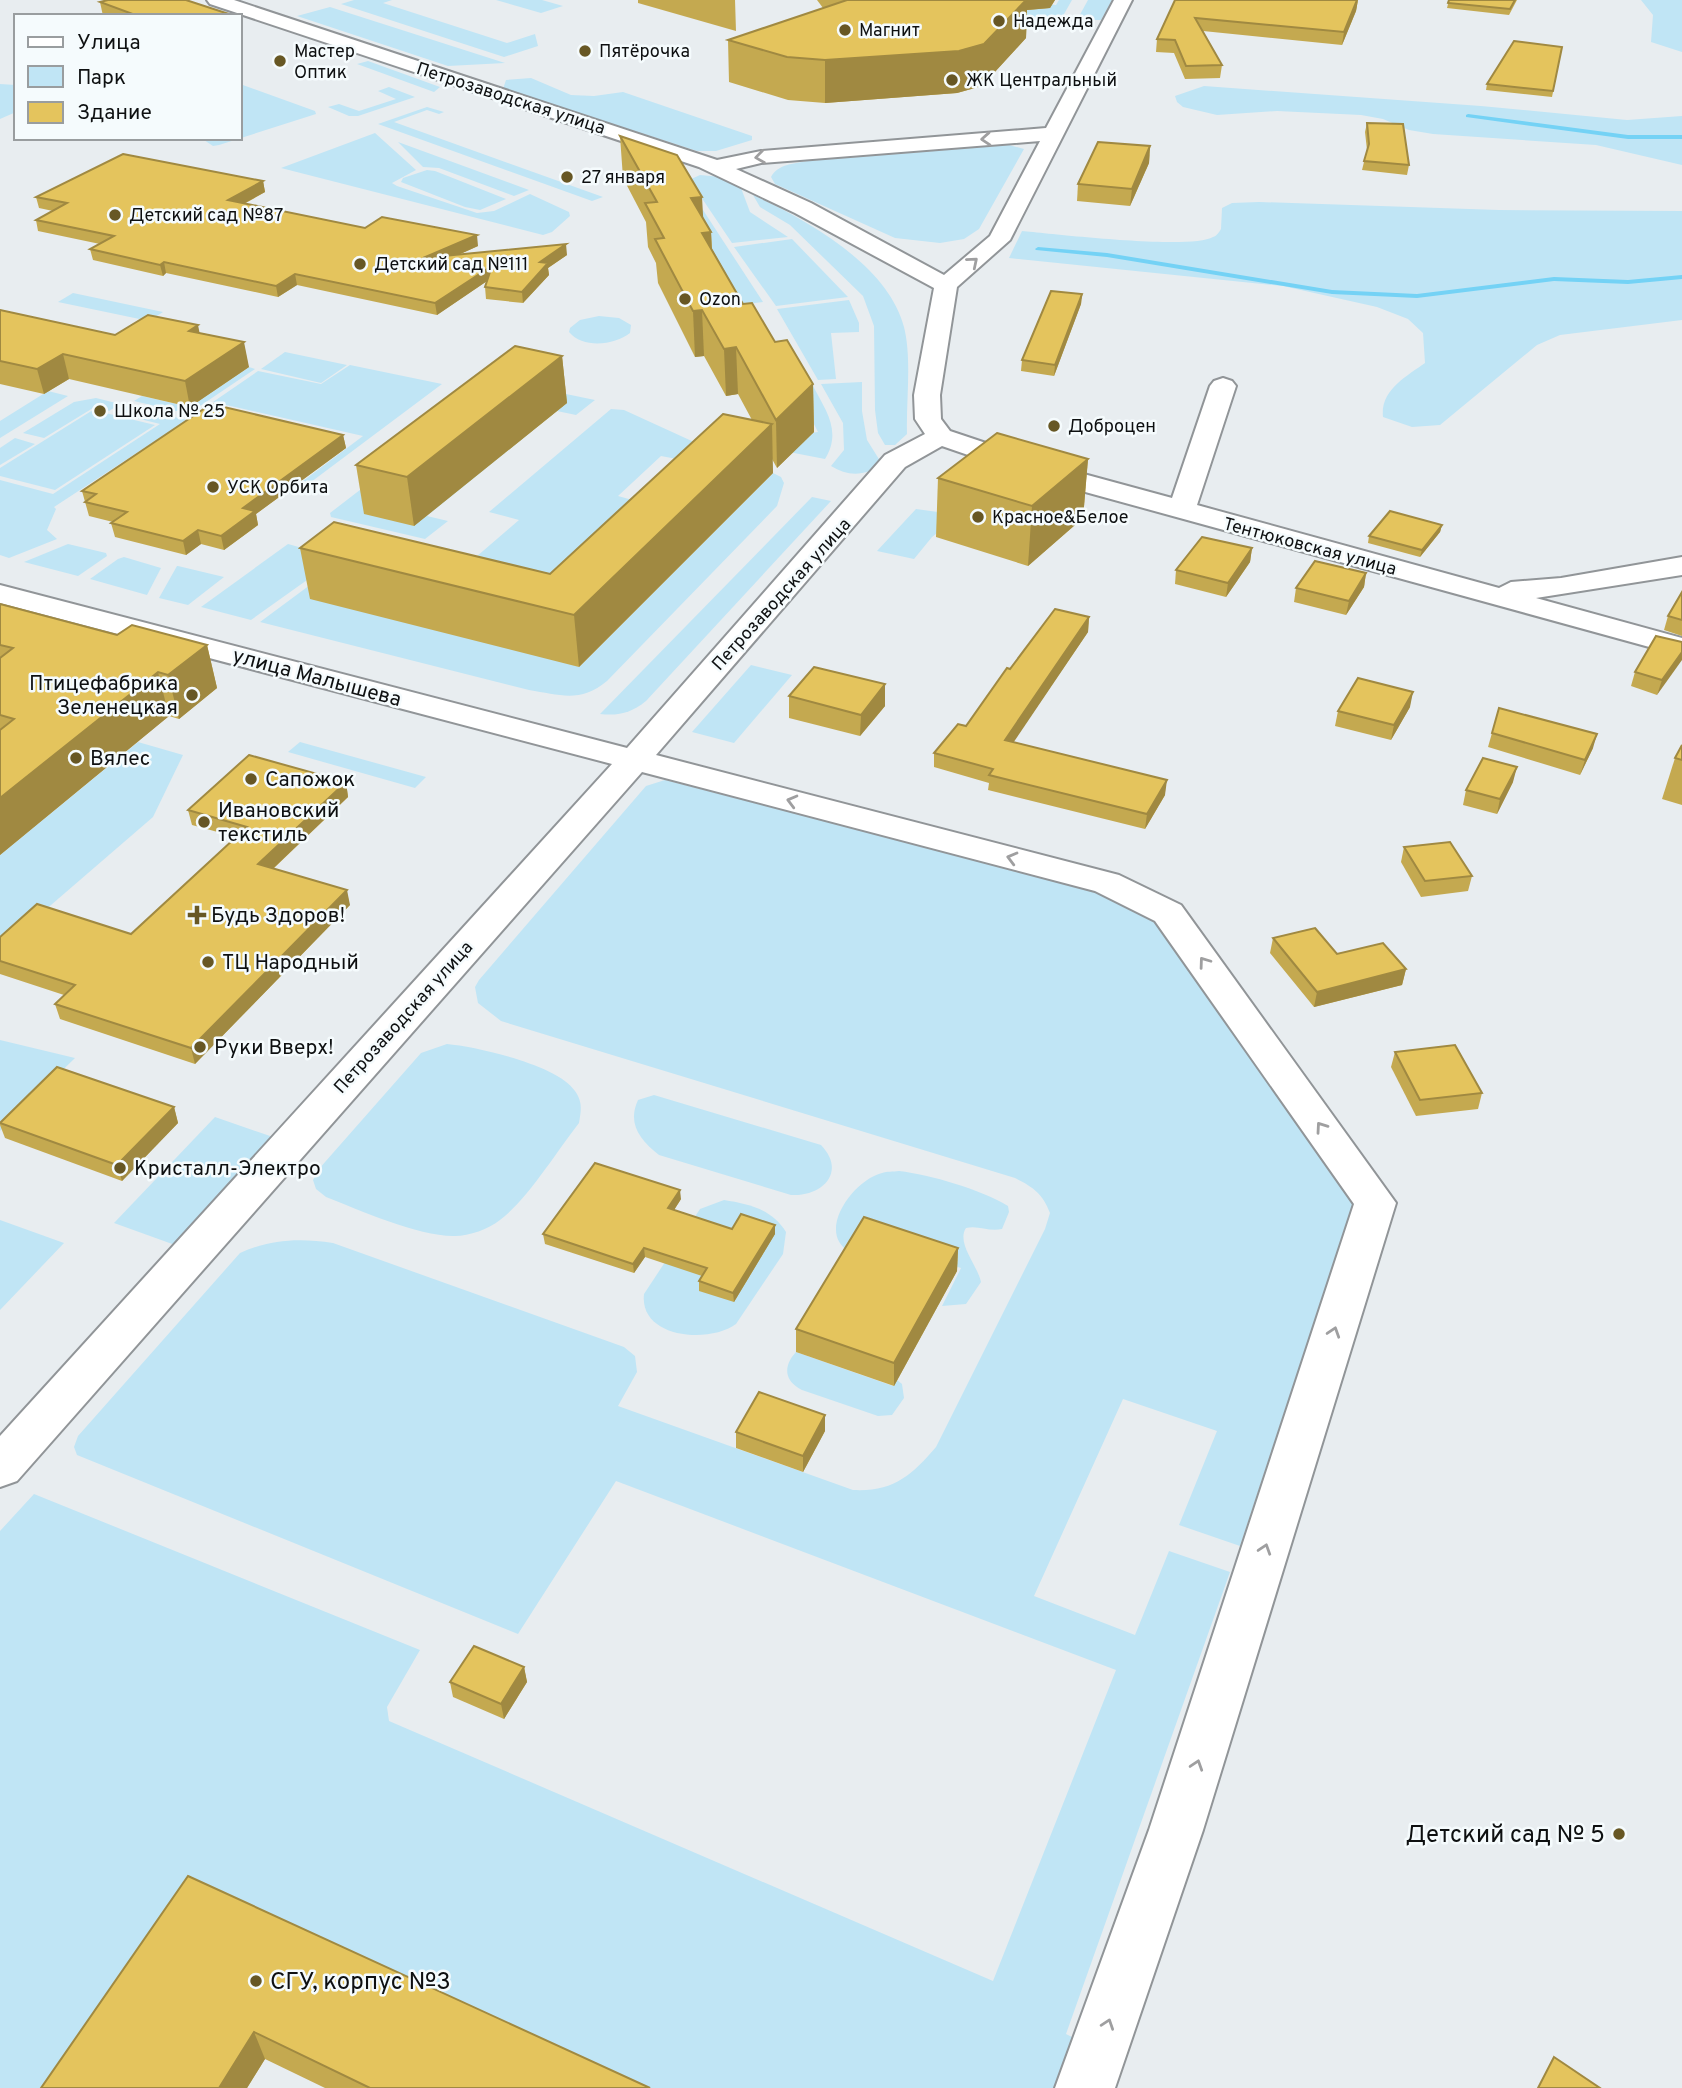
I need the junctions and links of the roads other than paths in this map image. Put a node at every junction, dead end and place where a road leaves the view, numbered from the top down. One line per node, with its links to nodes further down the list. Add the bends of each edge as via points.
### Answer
1 (216, 0): 4 (street, Петрозаводская улица)
2 (1124, 0): 3 (street)
3 (1054, 134): 4 (street, one-way to 4, via 761,157); 5 (street, one-way to 3, via 999,240)
4 (715, 167): 5 (street, Петрозаводская улица, via 803,208)
5 (946, 285): 7 (street, via 927,395 928,419)
6 (1223, 386): 8 (street)
7 (941, 437): 8 (street, Тентюковская улица); 13 (street, Петрозаводская улица, via 895,461)
8 (1182, 510): 11 (street, Тентюковская улица)
9 (1682, 566): 11 (street, via 1561,587)
10 (0, 594): 13 (street, улица Малышева)
11 (1485, 594): 12 (street, Тентюковская улица)
12 (1682, 647)
13 (634, 760): 14 (street, Петрозаводская улица); 15 (street, улица Малышева, one-way to 13, via 1176,1830 1375,1203 1168,913 1107,883)
14 (0, 1468)
15 (1085, 2088)

